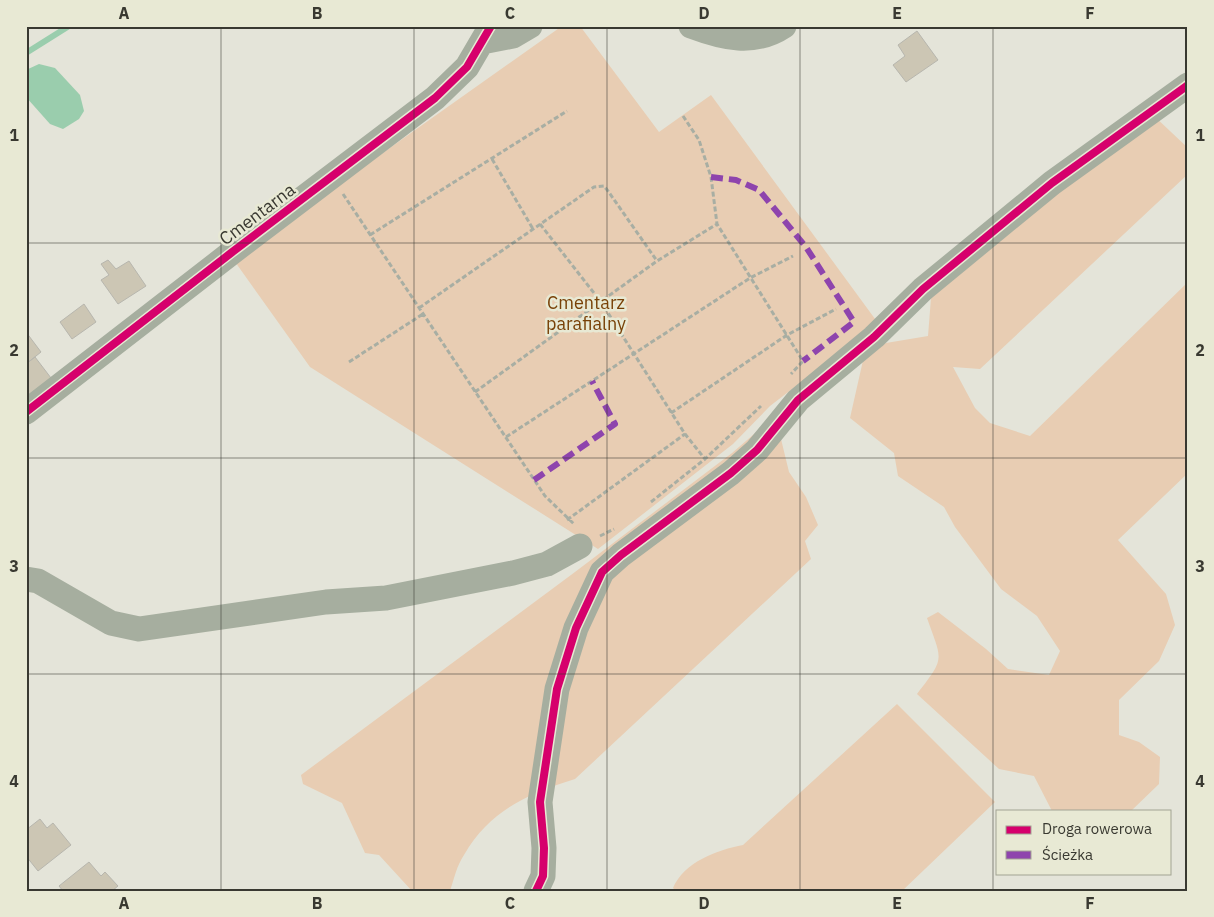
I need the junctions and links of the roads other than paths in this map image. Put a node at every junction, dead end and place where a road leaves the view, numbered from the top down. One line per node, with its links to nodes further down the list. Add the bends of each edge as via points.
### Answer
1 (530, 26): 4 (street, via 513,36)
2 (691, 26): 3 (street, via 738,39 770,35)
3 (784, 26)
4 (487, 34): 6 (street, Cmentarna, via 467,67 435,98)
5 (1188, 85): 9 (street, via 1052,182 923,289 874,337 798,400 757,450 731,473 602,572 576,628 557,689 540,802 543,876)
6 (26, 412)
7 (585, 537): 8 (street, via 547,564 386,598 326,602 139,630 111,622 38,581)
8 (26, 579)
9 (536, 891)

